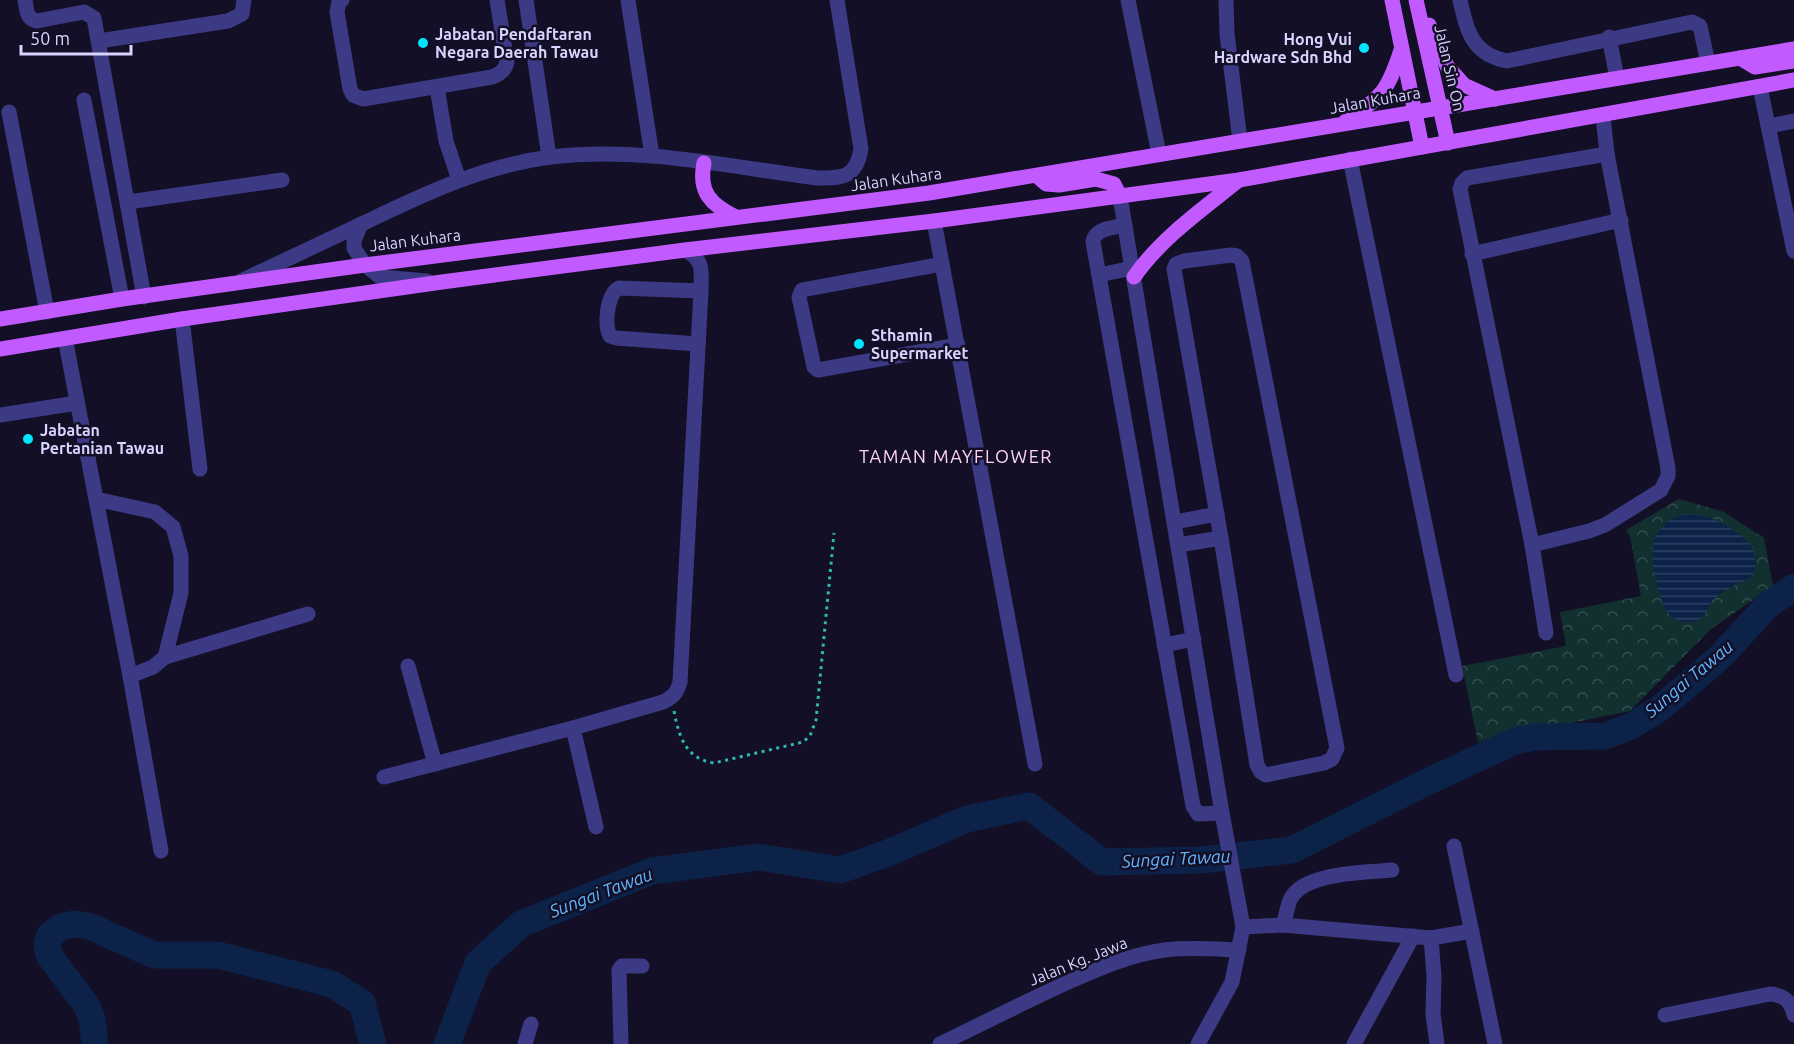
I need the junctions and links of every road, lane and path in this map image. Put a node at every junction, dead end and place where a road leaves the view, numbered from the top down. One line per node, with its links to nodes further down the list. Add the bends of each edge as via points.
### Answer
1 (25, 0): 14 (street, via 32,20 90,14)
2 (244, 0): 14 (street, via 242,14 228,21)
3 (342, 0): 22 (street, via 337,12 353,95 368,99)
4 (497, 0): 22 (street, via 507,65 492,77)
5 (526, 0): 39 (street)
6 (628, 0): 38 (street)
7 (837, 0): 41 (street, via 861,149 858,164 849,174 817,178)
8 (1128, 0): 36 (street)
9 (1226, 0): 33 (street)
10 (1392, 0): 15 (main road)
11 (1417, 0): 24 (main road, via 1447,66 1464,85); 26 (main road, Jalan Sin On)
12 (1460, 0): 13 (street, via 1470,34 1490,57 1507,60)
13 (1609, 38): 19 (street, via 1692,22 1700,26); 20 (street)
14 (99, 41): 47 (street)
15 (1402, 48): 27 (main road); 31 (main road, via 1391,81 1376,100)
16 (1794, 49): 17 (main road, Jalan Kuhara)
17 (1740, 58): 18 (main road, via 1755,67); 19 (main road, Jalan Kuhara)
18 (1794, 61)
19 (1708, 63): 20 (main road, Jalan Kuhara)
20 (1617, 78): 24 (main road, Jalan Kuhara)
21 (1794, 80): 23 (main road)
22 (437, 87): 44 (street, via 446,141)
23 (1760, 87): 29 (main road); 32 (street)
24 (1495, 99): 26 (main road, Jalan Kuhara)
25 (84, 100): 64 (street)
26 (1441, 107): 27 (main road, Jalan Kuhara); 34 (main road, Jalan Sin On)
27 (1414, 111): 31 (main road, Jalan Kuhara); 35 (main road)
28 (9, 112): 65 (street)
29 (1603, 116): 34 (main road); 37 (street)
30 (1794, 121): 32 (street)
31 (1340, 124): 33 (main road, Jalan Kuhara)
32 (1769, 126): 54 (street)
33 (1240, 141): 36 (main road, Jalan Kuhara)
34 (1448, 143): 35 (main road)
35 (1422, 147): 40 (main road)
36 (1159, 154): 42 (main road, Jalan Kuhara)
37 (1607, 154): 49 (street); 55 (street, via 1467,178 1460,189)
38 (652, 156): 39 (street); 41 (street)
39 (549, 157): 44 (street)
40 (1350, 159): 45 (main road); 88 (street)
41 (704, 163): 48 (main road, via 704,188 721,210)
42 (1037, 176): 46 (main road, via 1046,184 1096,179 1114,183); 48 (main road, Jalan Kuhara)
43 (282, 180): 47 (street)
44 (459, 180): 51 (street)
45 (1239, 180): 46 (main road); 58 (main road)
46 (1120, 196): 50 (main road); 52 (street)
47 (128, 202): 63 (street)
48 (736, 217): 57 (main road, Jalan Kuhara)
49 (1621, 220): 55 (street); 81 (street, via 1668,477 1660,490 1605,525)
50 (934, 221): 53 (main road); 56 (street)
51 (361, 224): 57 (street, via 354,248); 61 (street)
52 (1125, 225): 58 (street); 59 (street, via 1094,236)
53 (686, 250): 60 (main road); 62 (street, via 699,260)
54 (1794, 251)
55 (1472, 254): 81 (street)
56 (942, 264): 70 (street); 70 (street, via 802,290 799,297 814,367 818,370)
57 (364, 265): 60 (street, via 380,277); 61 (main road, Jalan Kuhara)
58 (1133, 272): 59 (street); 77 (street)
59 (1099, 275): 85 (street)
60 (442, 282): 67 (main road)
61 (235, 283): 63 (main road, Jalan Kuhara)
62 (701, 291): 69 (street); 69 (street, via 619,288 611,296 607,330 616,338)
63 (144, 297): 64 (main road, Jalan Kuhara)
64 (122, 299): 65 (main road, Jalan Kuhara)
65 (47, 312): 66 (main road, Jalan Kuhara)
66 (0, 319)
67 (182, 319): 68 (main road); 74 (street)
68 (65, 338): 71 (main road); 72 (street)
69 (698, 344): 90 (street, via 680,682)
70 (957, 345): 93 (street)
71 (0, 349)
72 (77, 403): 73 (street); 75 (street)
73 (0, 415)
74 (200, 469)
75 (96, 499): 86 (street, via 155,512 173,527 181,556 181,593); 89 (street)
76 (1217, 514): 77 (street); 79 (street); 79 (street, via 1174,269 1184,261 1231,255 1242,261 1336,748 1332,759 1324,763 1266,775 1260,772)
77 (1175, 522): 80 (street)
78 (834, 533): 90 (path, via 816,720 810,736 803,742 714,763 701,761 691,753 678,731)
79 (1221, 538): 80 (street)
80 (1178, 545): 84 (street)
81 (1532, 545): 83 (street)
82 (308, 614): 86 (street)
83 (1546, 633)
84 (1194, 639): 85 (street); 95 (street)
85 (1164, 645): 95 (street, via 1193,806 1198,814)
86 (165, 657): 89 (street, via 153,667)
87 (408, 666): 92 (street)
88 (1456, 675)
89 (130, 676): 98 (street)
90 (672, 698): 91 (street)
91 (573, 728): 92 (street); 96 (street)
92 (435, 764): 94 (street)
93 (1035, 764)
94 (384, 777)
95 (1222, 813): 101 (street)
96 (596, 827)
97 (1454, 846): 102 (street)
98 (161, 851)
99 (1392, 870): 100 (street, via 1324,877 1303,887 1292,898)
100 (1283, 925): 101 (street); 103 (street)
101 (1243, 927): 105 (street)
102 (1472, 931): 104 (street); 117 (street)
103 (1413, 936): 104 (street); 115 (street)
104 (1431, 938): 116 (street)
105 (1239, 950): 110 (street, Jalan Kg. Jawa, via 1163,950 1131,958 1015,1006); 114 (street, via 1232,982)
106 (642, 966): 112 (street, via 622,966 619,970)
107 (1665, 1015): 108 (street, via 1770,994 1788,1000)
108 (1794, 1015)
109 (531, 1024): 111 (street)
110 (967, 1038): 113 (street, Jalan Kg. Jawa)
111 (525, 1044)
112 (621, 1044)
113 (940, 1044)
114 (1198, 1044)
115 (1354, 1044)
116 (1437, 1044)
117 (1495, 1044)

